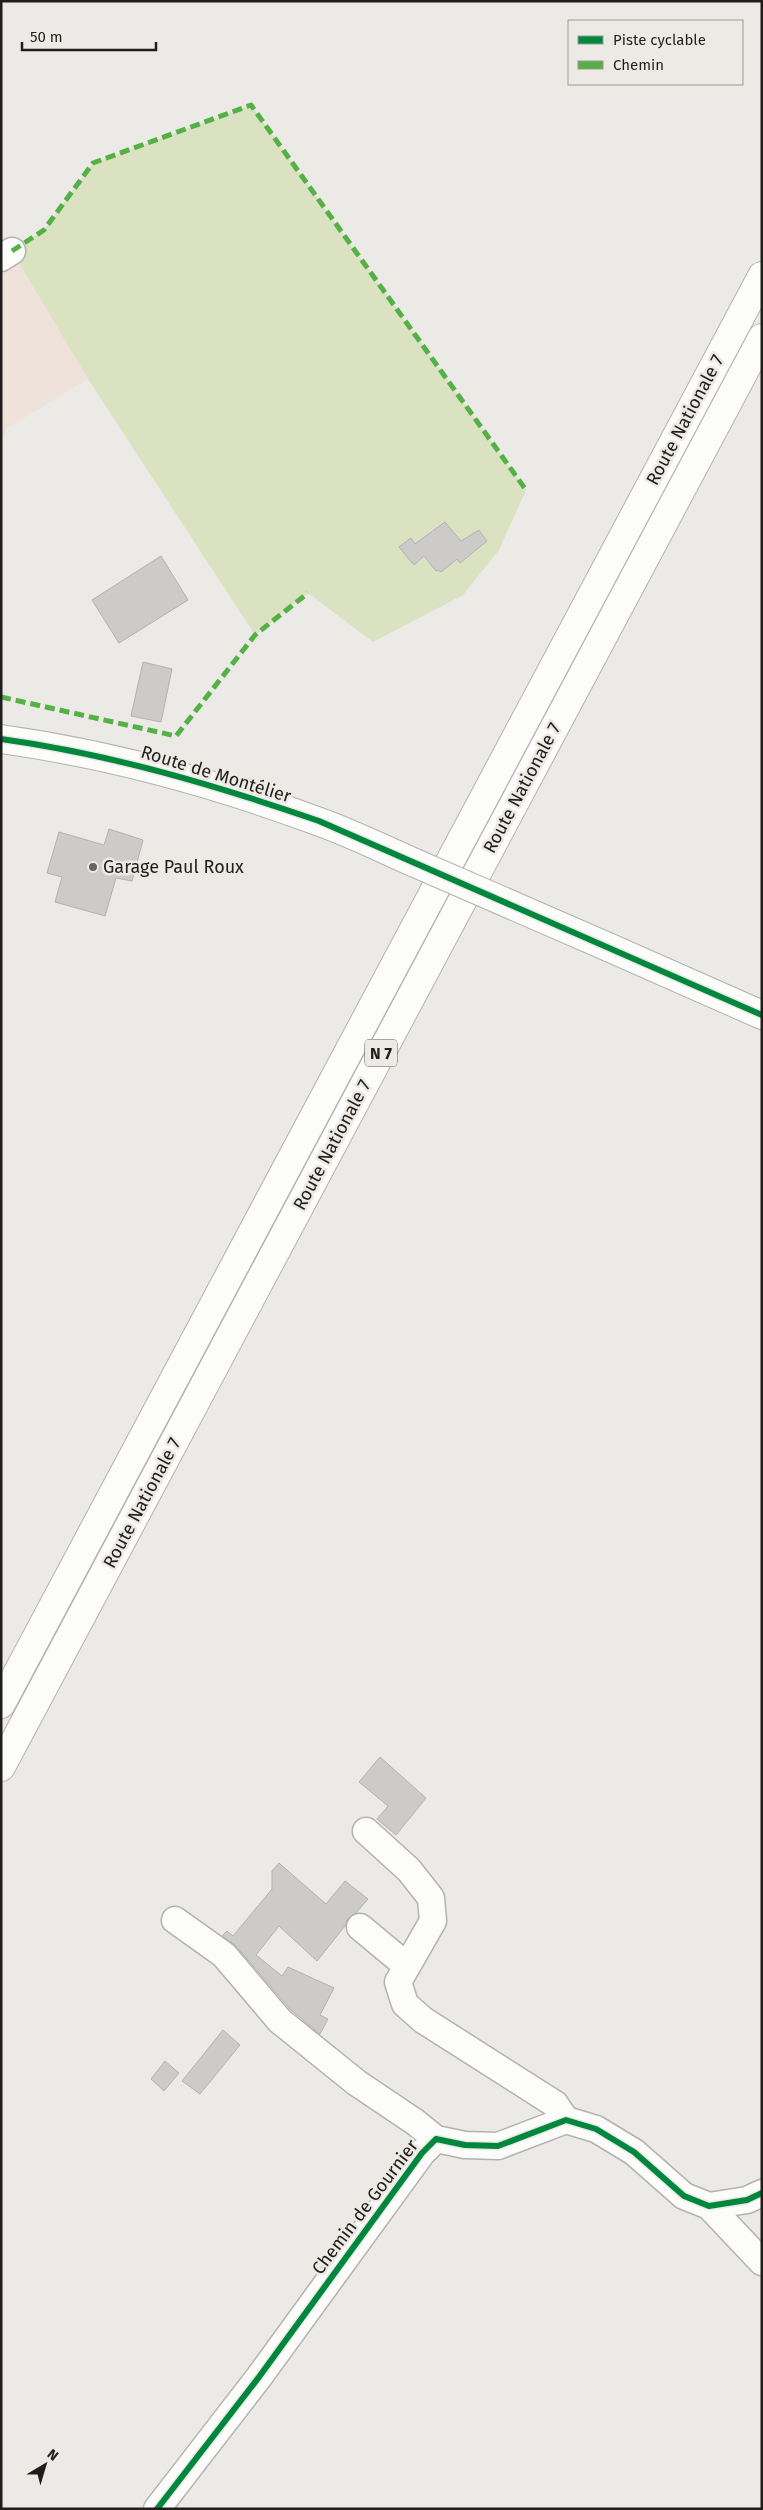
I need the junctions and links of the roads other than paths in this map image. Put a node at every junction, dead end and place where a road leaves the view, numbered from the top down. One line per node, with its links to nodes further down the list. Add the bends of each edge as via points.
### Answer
1 (762, 276): 5 (main road, Route Nationale 7 / N 7)
2 (762, 338): 6 (main road, Route Nationale 7 / N 7)
3 (1, 740): 4 (main road, Route de Montélier, bridge, via 64,748 198,782 319,821)
4 (762, 1015)
5 (1, 1704)
6 (1, 1767)
7 (366, 1831): 10 (street, via 409,1870 431,1898 433,1921)
8 (175, 1920): 12 (street, via 224,1955 280,2021 357,2083)
9 (360, 1927): 10 (street)
10 (407, 1966): 11 (street, via 398,1982 405,2004 423,2020 555,2104)
11 (566, 2120): 12 (street, Chemin de Gournier, via 498,2146 465,2145); 14 (street, via 596,2129 634,2152 684,2196)
12 (436, 2139): 16 (street, Chemin de Gournier, via 422,2153 259,2377)
13 (762, 2193): 14 (street, via 747,2200)
14 (709, 2206): 15 (street)
15 (762, 2262)
16 (156, 2509)

